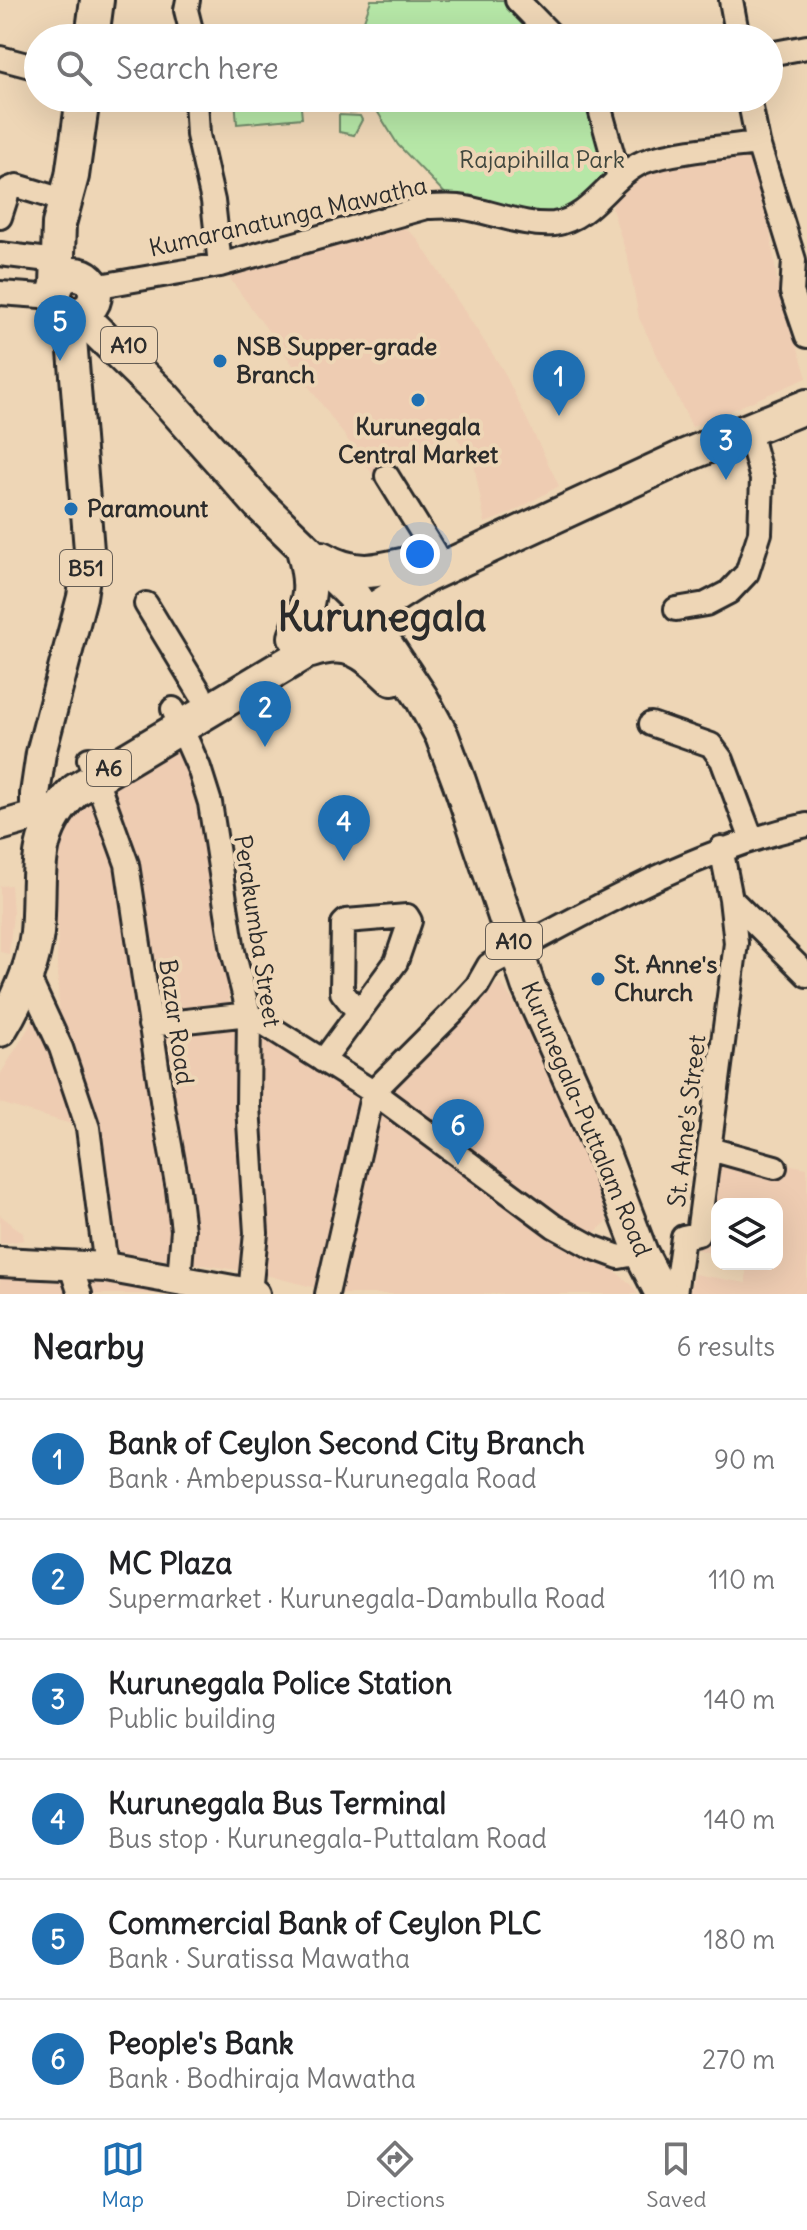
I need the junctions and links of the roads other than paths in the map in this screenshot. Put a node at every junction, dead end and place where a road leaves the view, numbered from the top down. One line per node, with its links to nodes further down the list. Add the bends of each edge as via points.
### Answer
1 (97, 0): 5 (highway)
2 (188, 0): 6 (street)
3 (517, 0): 7 (street)
4 (731, 0): 8 (street)
5 (94, 24)
6 (190, 24)
7 (540, 24)
8 (735, 24)
9 (807, 47): 10 (street)
10 (783, 51)
11 (0, 58): 12 (street)
12 (24, 64)
13 (81, 112): 19 (highway)
14 (197, 112): 22 (street)
15 (601, 112): 18 (street)
16 (752, 112): 17 (street)
17 (758, 143): 18 (street, Kumaranatunga Mawatha, via 644,162); 25 (street, via 794,260 792,292)
18 (619, 178): 22 (street, Kumaranatunga Mawatha, via 590,208 553,224 458,207 427,207)
19 (69, 189): 20 (street, via 12,187); 23 (highway)
20 (0, 217)
21 (0, 254): 23 (street)
22 (220, 265): 23 (street, Kumaranatunga Mawatha)
23 (74, 291): 24 (street); 30 (highway, A10, via 259,504); 40 (main road, B51, via 89,550 82,597 41,753)
24 (0, 293)
25 (807, 336)
26 (807, 386): 31 (highway, A6, via 685,436)
27 (807, 406): 28 (highway, A6)
28 (748, 428): 31 (highway, A6); 34 (street, via 762,479 760,533 747,573 729,592 706,604)
29 (387, 476): 31 (street)
30 (302, 546): 31 (highway, via 360,572); 33 (highway, A10); 35 (highway, via 311,584)
31 (425, 563): 33 (highway, A6); 36 (highway, via 398,618)
32 (146, 604): 37 (street, Perakumba Street)
33 (353, 609): 35 (highway, A6); 36 (highway, Kurunegala-Puttalam Road / A10)
34 (676, 609)
35 (300, 645): 36 (highway, via 349,647); 37 (highway, A6)
36 (398, 674): 46 (highway, Kurunegala-Puttalam Road / A10)
37 (185, 709): 39 (highway, A6); 51 (street, Perakumba Street, via 210,803 233,951)
38 (651, 724): 43 (street, via 711,745 722,760)
39 (93, 767): 40 (highway, A6, via 59,782); 47 (highway, A6, via 45,832 38,861 37,932); 52 (street, Bazar Road, via 127,864)
40 (35, 816): 42 (main road); 49 (highway, A6, via 24,846 16,952)
41 (807, 825): 43 (street)
42 (0, 826)
43 (752, 840): 44 (street)
44 (721, 848): 45 (street, St. Anne's Street); 46 (street)
45 (731, 899): 48 (street); 56 (street, St. Anne's Street, via 736,943)
46 (511, 954): 55 (street, via 489,965 477,986); 58 (highway, Kurunegala-Puttalam Road / A10, via 526,1014)
47 (26, 972): 53 (highway, A6); 61 (street, via 61,1048 88,1128)
48 (807, 975)
49 (0, 1001)
50 (359, 1013): 54 (street)
51 (249, 1014): 52 (street); 54 (street); 64 (street, Perakumba Street, via 256,1233)
52 (150, 1025): 62 (street, Bazar Road, via 183,1230)
53 (0, 1030)
54 (323, 1061): 55 (street)
55 (373, 1092): 58 (street, via 554,1226 592,1247); 65 (street)
56 (710, 1149): 57 (street); 68 (street, St. Anne's Street, via 698,1234 683,1237)
57 (775, 1167)
58 (633, 1255): 66 (highway, Kurunegala-Puttalam Road / A10); 67 (highway, Kurunegala-Puttalam Road / A10)
59 (0, 1262): 60 (main road)
60 (70, 1264): 61 (main road); 63 (street)
61 (106, 1267): 62 (main road)
62 (179, 1280): 64 (main road)
63 (80, 1294)
64 (252, 1294)
65 (327, 1294)
66 (647, 1294)
67 (662, 1294)
68 (675, 1294)

